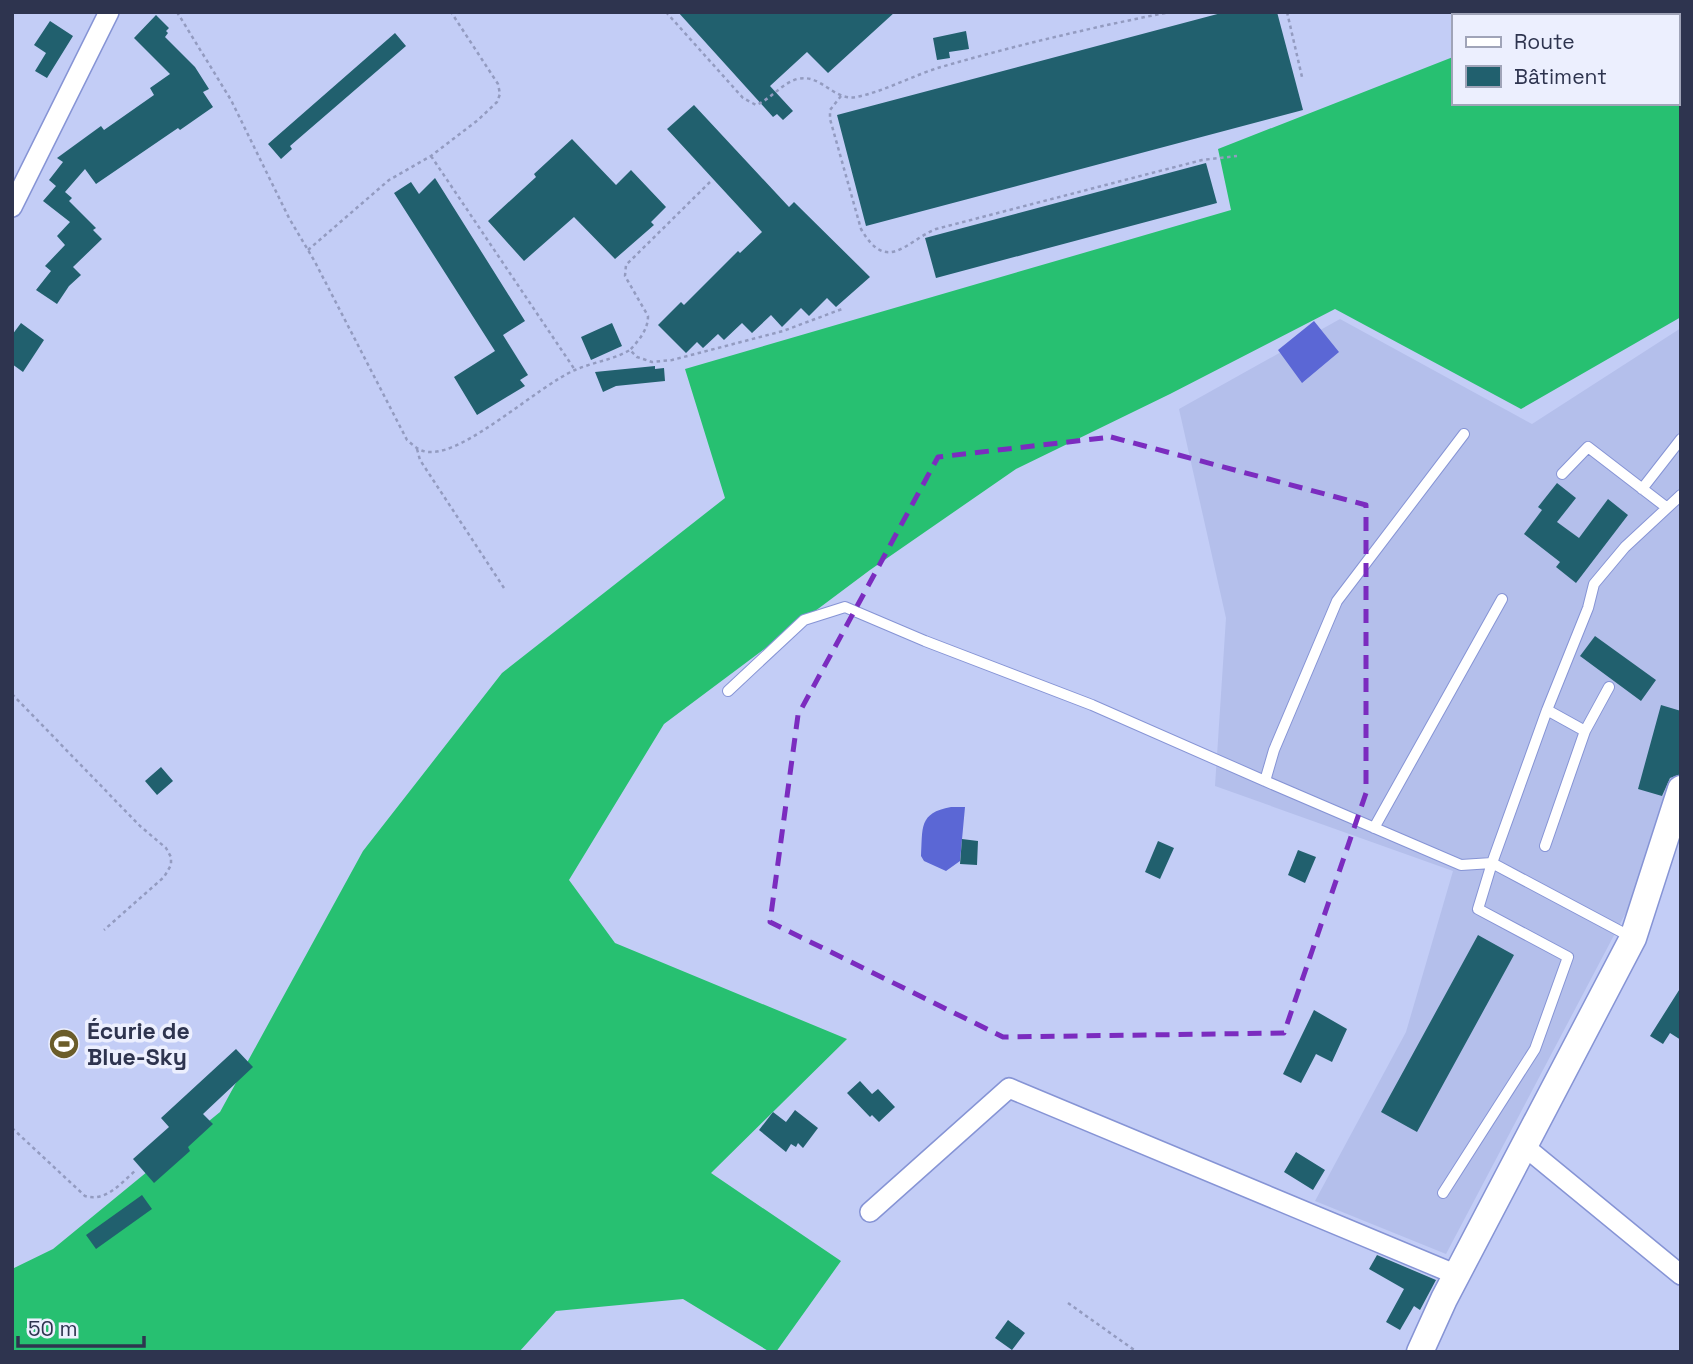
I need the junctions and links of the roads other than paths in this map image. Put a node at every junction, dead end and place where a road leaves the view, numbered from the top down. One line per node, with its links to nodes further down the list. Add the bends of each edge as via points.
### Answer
1 (109, 12): 2 (street)
2 (12, 206)
3 (1464, 434): 14 (lane, via 1337,601)
4 (1681, 439): 6 (lane)
5 (1562, 474): 6 (lane, via 1588,447)
6 (1642, 489): 8 (lane)
7 (1681, 495): 8 (lane)
8 (1667, 507): 12 (lane, via 1594,584)
9 (1502, 599): 16 (lane)
10 (1609, 687): 13 (lane)
11 (728, 691): 14 (lane, via 804,620 845,607 1092,705)
12 (1547, 710): 13 (lane); 18 (lane)
13 (1585, 731): 17 (lane)
14 (1265, 781): 16 (lane)
15 (1681, 789): 19 (main road)
16 (1374, 828): 18 (lane, via 1461,865)
17 (1545, 846)
18 (1492, 863): 19 (lane); 21 (lane, via 1479,909 1568,957 1535,1049)
19 (1633, 938): 20 (main road)
20 (1524, 1146): 23 (main road); 24 (street)
21 (1443, 1193)
22 (870, 1212): 23 (street, via 1009,1088)
23 (1457, 1275): 25 (main road)
24 (1681, 1275)
25 (1420, 1352)

